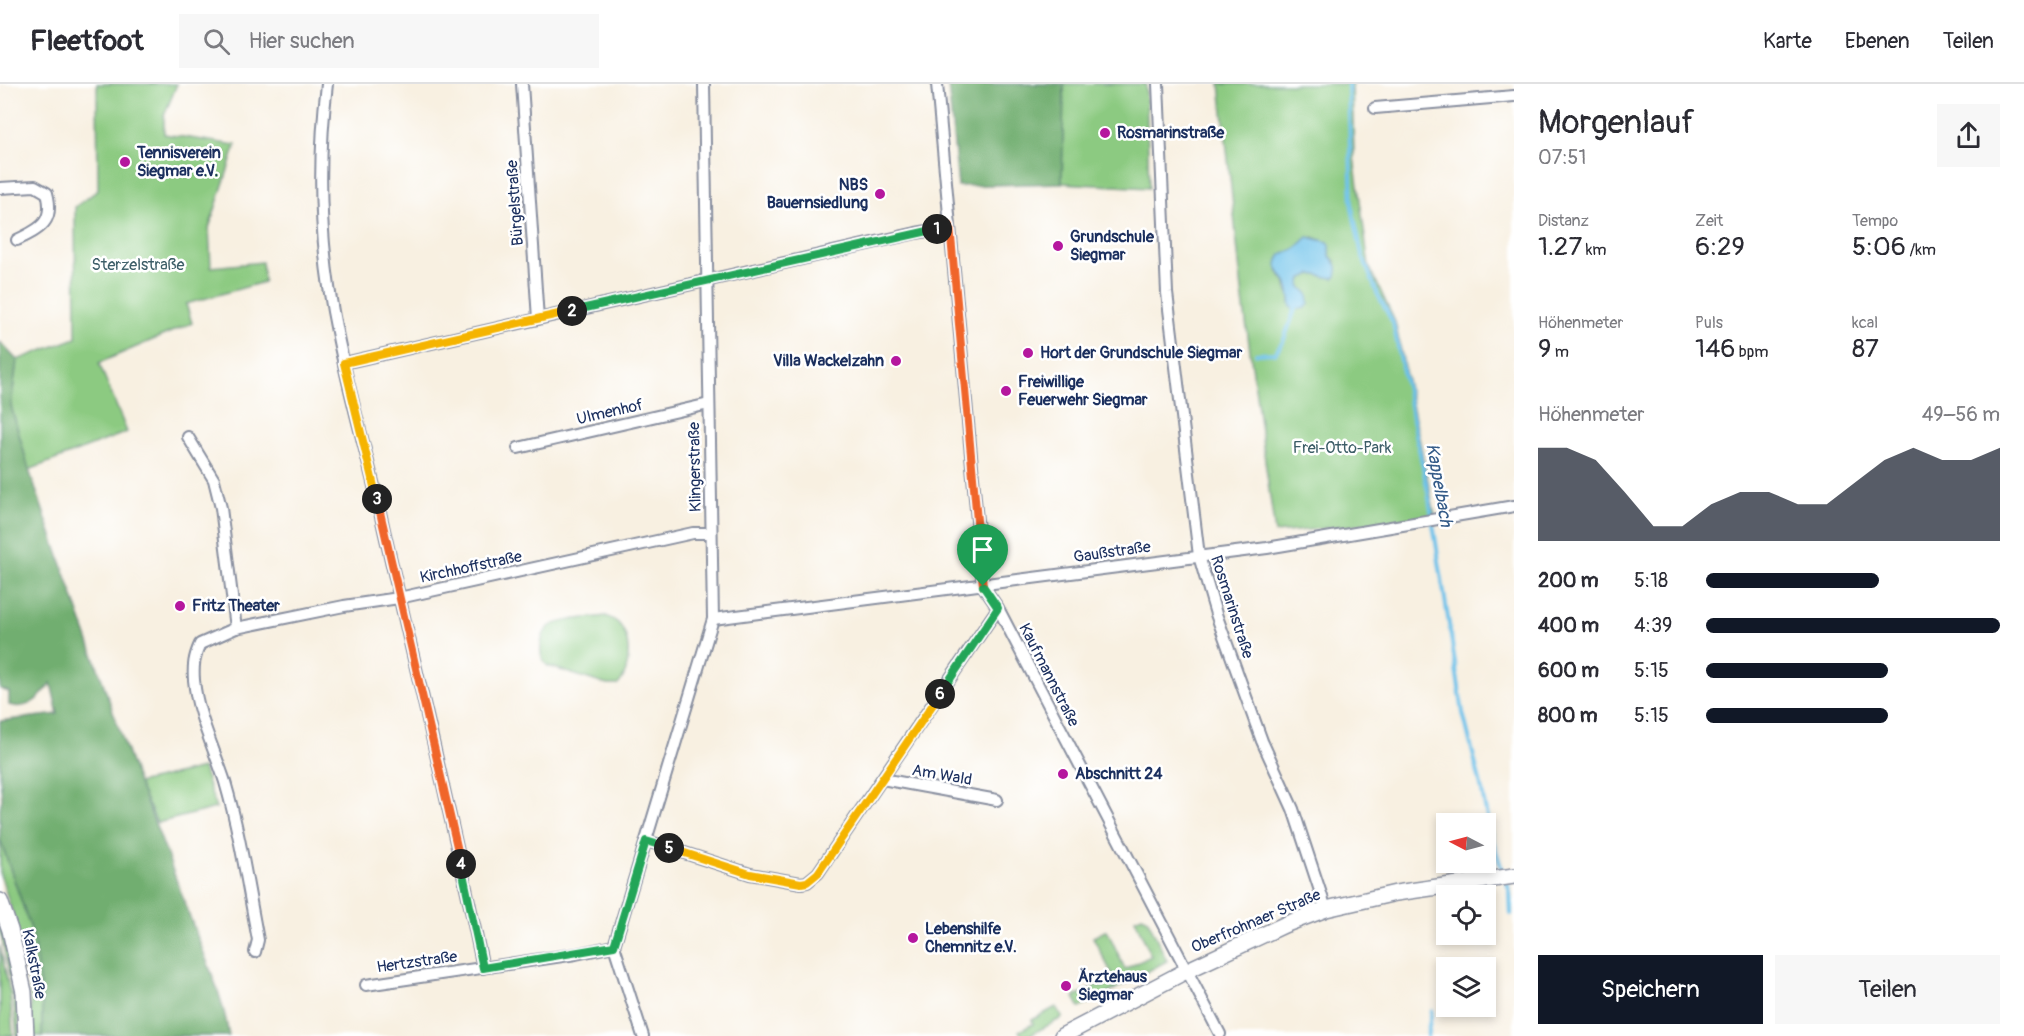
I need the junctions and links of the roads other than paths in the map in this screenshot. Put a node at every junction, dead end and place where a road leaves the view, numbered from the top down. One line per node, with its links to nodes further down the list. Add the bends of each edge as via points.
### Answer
1 (327, 84): 13 (street, via 321,209 330,291)
2 (522, 84): 12 (street, Bürgelstraße)
3 (704, 84): 11 (street, Klingerstraße)
4 (937, 84): 9 (street, Kaufmannstraße)
5 (1158, 84): 19 (street, Rosmarinstraße, via 1167,293)
6 (1514, 96): 7 (street)
7 (1375, 108)
8 (0, 188): 10 (street, via 36,186 47,193 50,202 47,220 38,230)
9 (950, 226): 11 (street); 20 (street, Kaufmannstraße)
10 (17, 240)
11 (709, 281): 12 (street); 14 (street, Klingerstraße)
12 (538, 319): 13 (street)
13 (344, 363): 21 (street)
14 (709, 404): 16 (street, Ulmenhof); 18 (street, Klingerstraße)
15 (188, 437): 24 (street, via 214,480)
16 (518, 448)
17 (1514, 506): 19 (street, Gaußstraße, via 1282,546)
18 (711, 533): 21 (street, Kirchhoffstraße, via 693,532); 23 (street, Klingerstraße)
19 (1199, 556): 20 (street, Gaußstraße); 30 (street, Rosmarinstraße, via 1216,614 1262,741 1293,809)
20 (983, 586): 22 (street, Kaufmannstraße); 23 (street, Gaußstraße)
21 (399, 598): 24 (street, Kirchhoffstraße); 33 (street)
22 (998, 608): 25 (street, Am Wald); 34 (street, Kaufmannstraße)
23 (713, 619): 27 (street, Klingerstraße)
24 (236, 628): 32 (street, Kirchhoffstraße, via 200,644 194,659 194,681 231,807 258,940)
25 (882, 779): 26 (street, Am Wald); 27 (street, Am Wald, via 818,873 807,882 750,874)
26 (997, 800)
27 (646, 841): 31 (street, Klingerstraße)
28 (1509, 877): 30 (main road, Oberfrohnaer Straße, via 1396,893)
29 (0, 901): 37 (main road, Kalkstraße, via 24,992)
30 (1326, 909): 34 (main road, Oberfrohnaer Straße)
31 (614, 946): 33 (street, Hertzstraße); 38 (street)
32 (255, 952)
33 (483, 968): 35 (street, Hertzstraße)
34 (1186, 970): 36 (street, Kaufmannstraße); 39 (main road, Oberfrohnaer Straße)
35 (366, 985)
36 (1220, 1034)
37 (26, 1036)
38 (643, 1036)
39 (1062, 1036)

